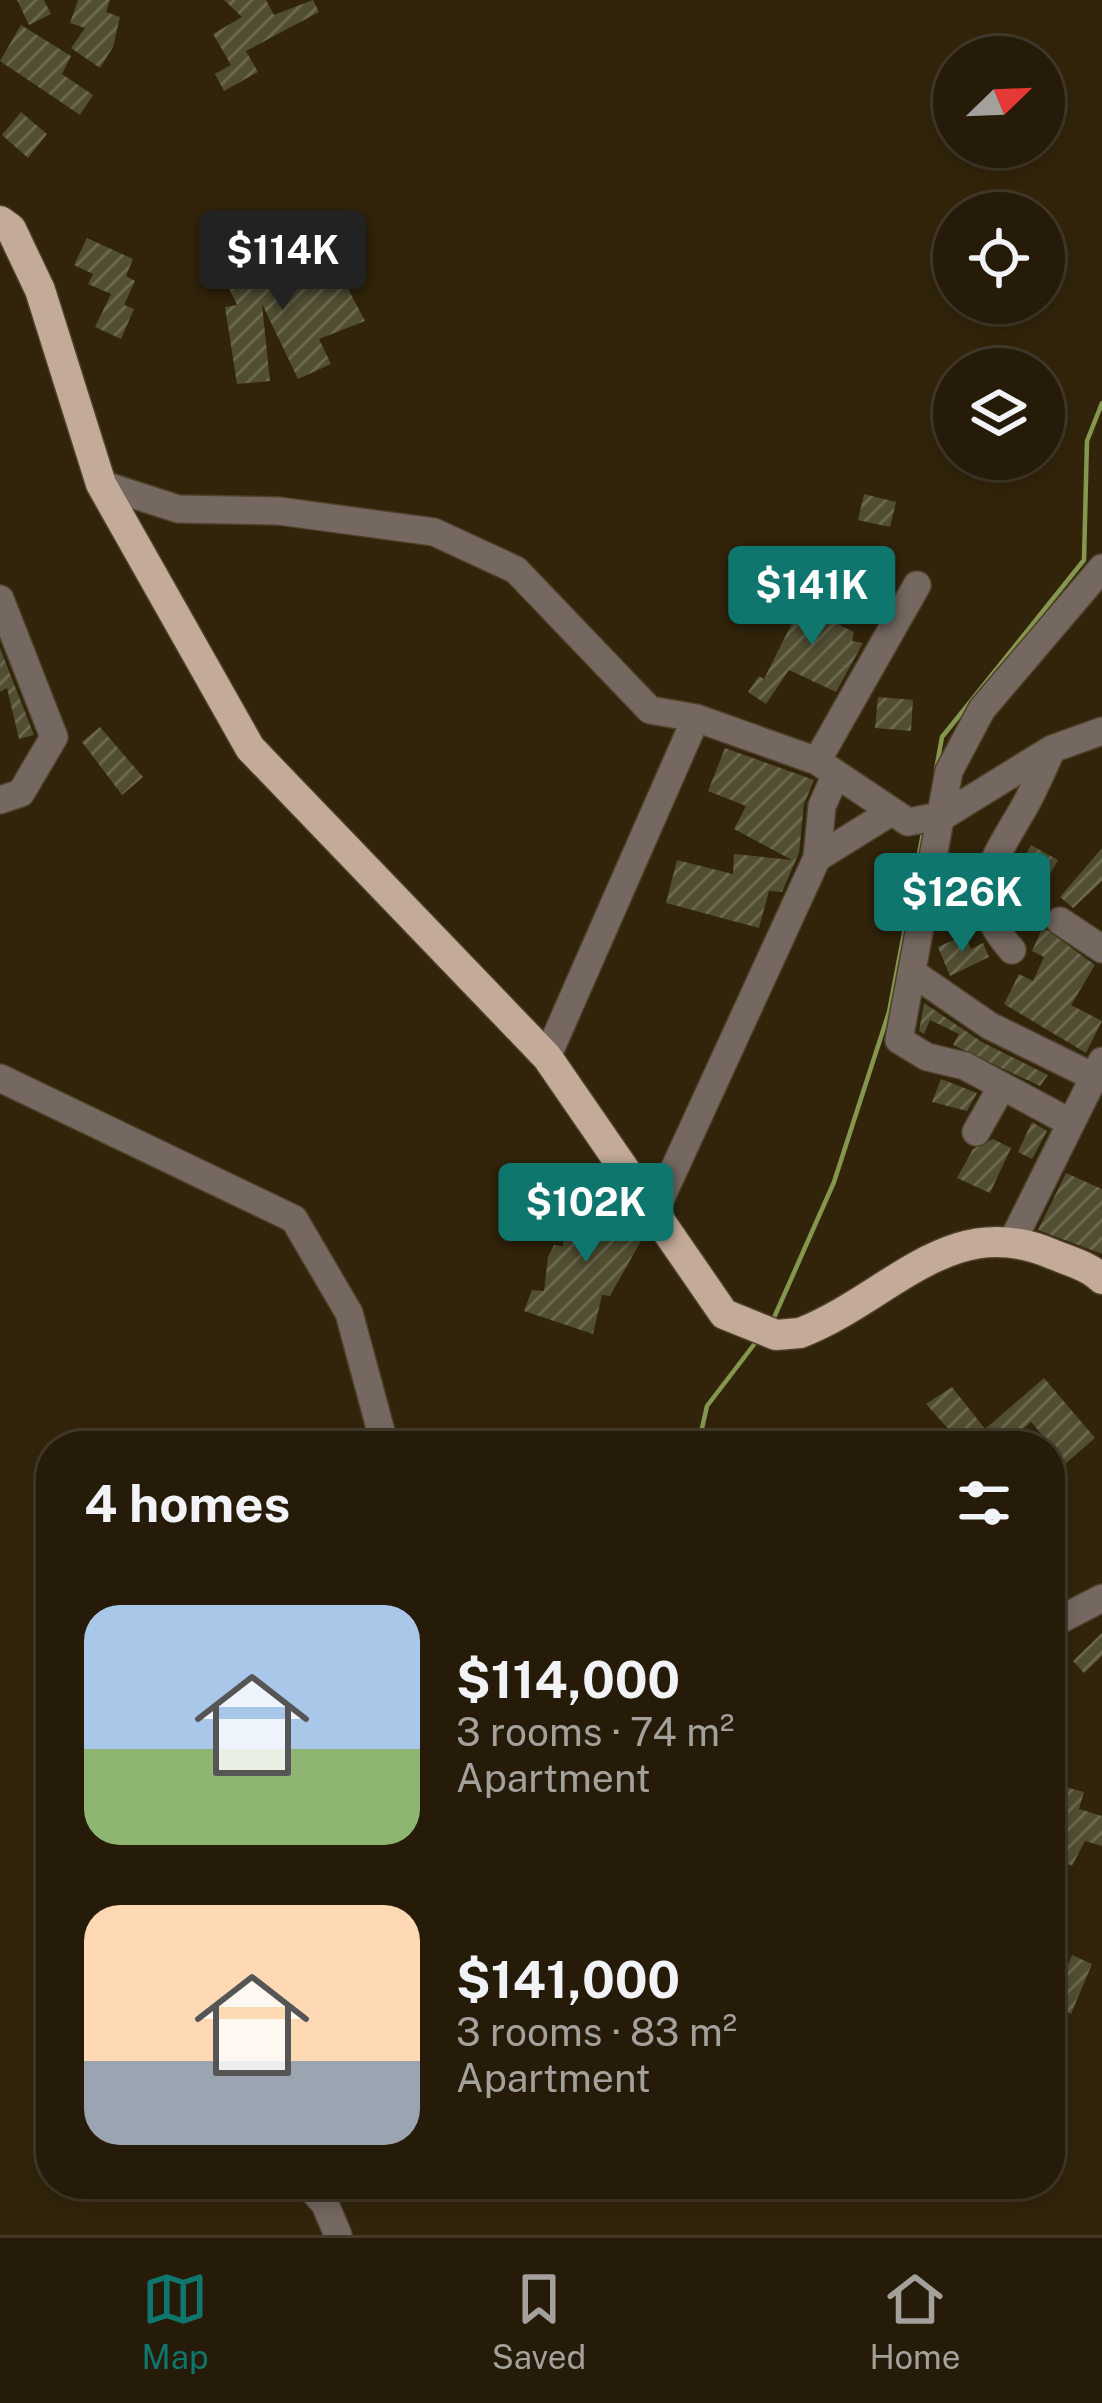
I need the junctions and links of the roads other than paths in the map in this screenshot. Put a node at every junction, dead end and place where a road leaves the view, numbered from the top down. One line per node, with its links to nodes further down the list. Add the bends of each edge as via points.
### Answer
1 (0, 221): 2 (main road, via 40,290)
2 (101, 484): 6 (street, via 178,508 279,511 434,532 516,570 650,710); 17 (main road, via 250,748)
3 (1102, 568): 11 (street, via 982,709)
4 (917, 585): 9 (street)
5 (0, 599): 10 (street, via 53,737 22,793)
6 (696, 718): 9 (street); 17 (street)
7 (1102, 730): 8 (street)
8 (1052, 749): 11 (street); 15 (street, via 986,885 992,928)
9 (827, 768): 11 (street); 12 (street)
10 (0, 800)
11 (920, 817): 12 (street); 16 (street)
12 (817, 858): 23 (street)
13 (1060, 921): 14 (street)
14 (1102, 949)
15 (1012, 950)
16 (913, 973): 18 (street, via 990,1026); 20 (street, via 899,1040)
17 (547, 1057): 23 (main road)
18 (1098, 1069): 21 (street)
19 (0, 1078): 26 (street, via 294,1220 350,1313)
20 (1001, 1088): 21 (street); 22 (street)
21 (1071, 1123): 24 (street)
22 (976, 1132)
23 (654, 1213): 24 (main road, via 724,1314 776,1335 815,1327 973,1241)
24 (1013, 1240): 25 (main road)
25 (1102, 1279)
26 (381, 1431)
27 (1102, 1598): 28 (street)
28 (1065, 1617)
29 (320, 2199): 30 (street)
30 (338, 2235)

